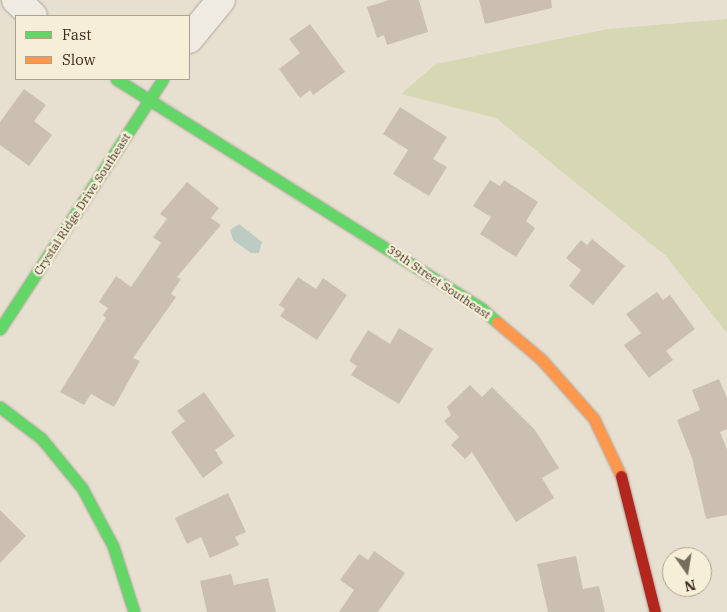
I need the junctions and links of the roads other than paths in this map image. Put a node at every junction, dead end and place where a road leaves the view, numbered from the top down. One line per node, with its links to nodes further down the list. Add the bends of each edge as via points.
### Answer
1 (16, 0): 3 (street)
2 (221, 0): 4 (street)
3 (32, 15)
4 (190, 38)
5 (118, 80): 7 (street, 39th Street Southeast)
6 (162, 80): 7 (street, Crystal Ridge Drive Southeast)
7 (149, 101): 8 (street, Crystal Ridge Drive Southeast); 11 (street, 39th Street Southeast, via 187,121 482,309 566,384 594,419 624,482)
8 (0, 329)
9 (0, 408): 10 (street, via 40,438 82,488 113,546)
10 (134, 612)
11 (655, 612)

